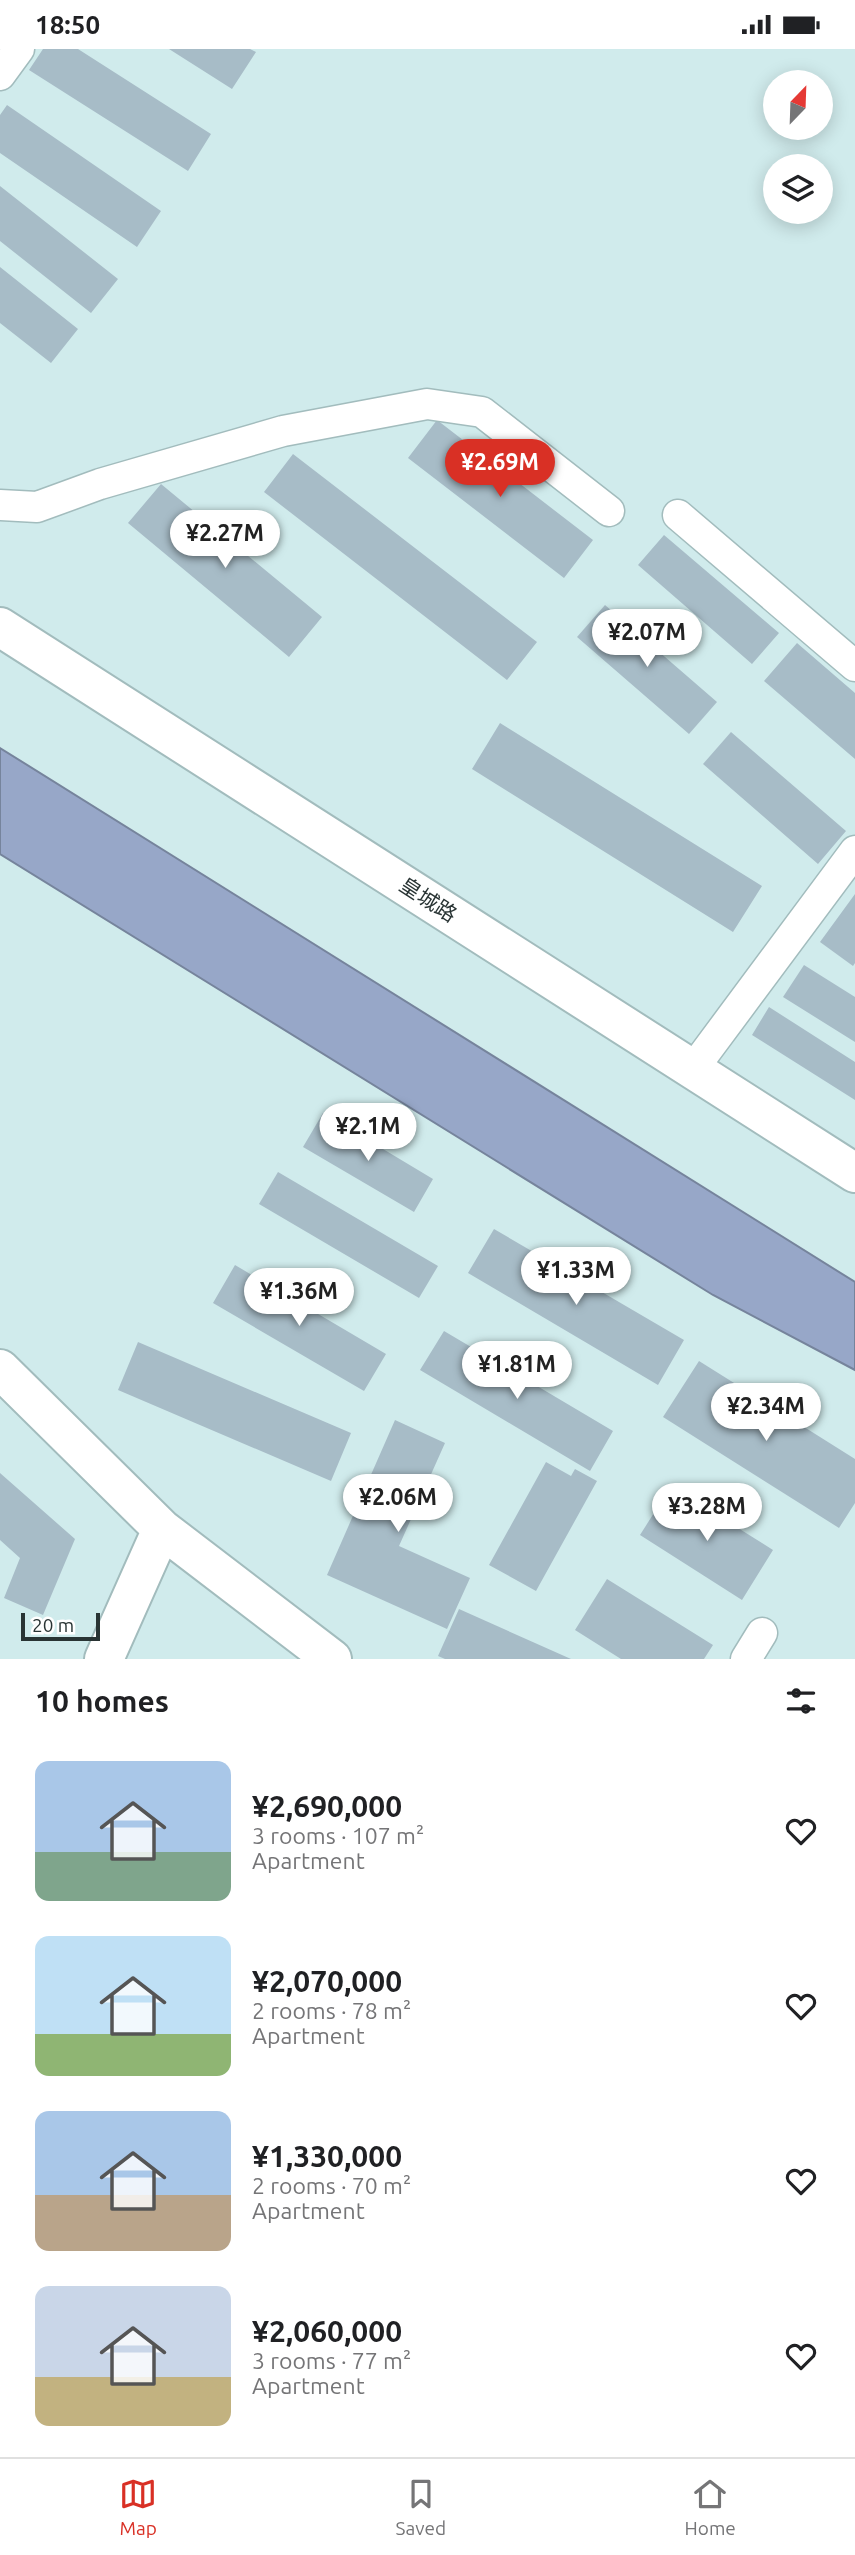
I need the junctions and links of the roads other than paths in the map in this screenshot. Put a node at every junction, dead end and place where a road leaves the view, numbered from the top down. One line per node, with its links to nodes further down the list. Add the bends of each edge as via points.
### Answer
1 (19, 49): 2 (street)
2 (0, 75)
3 (0, 505): 4 (street, via 37,507 283,431 427,404 482,412)
4 (609, 511)
5 (678, 515): 7 (street)
6 (0, 627): 9 (main road, 皇城路)
7 (855, 666)
8 (855, 851): 9 (street)
9 (693, 1069): 10 (main road, 皇城路)
10 (855, 1173)
11 (0, 1369): 12 (main road)
12 (162, 1529): 14 (main road); 15 (main road)
13 (762, 1633): 16 (street)
14 (104, 1659)
15 (332, 1659)
16 (746, 1659)

